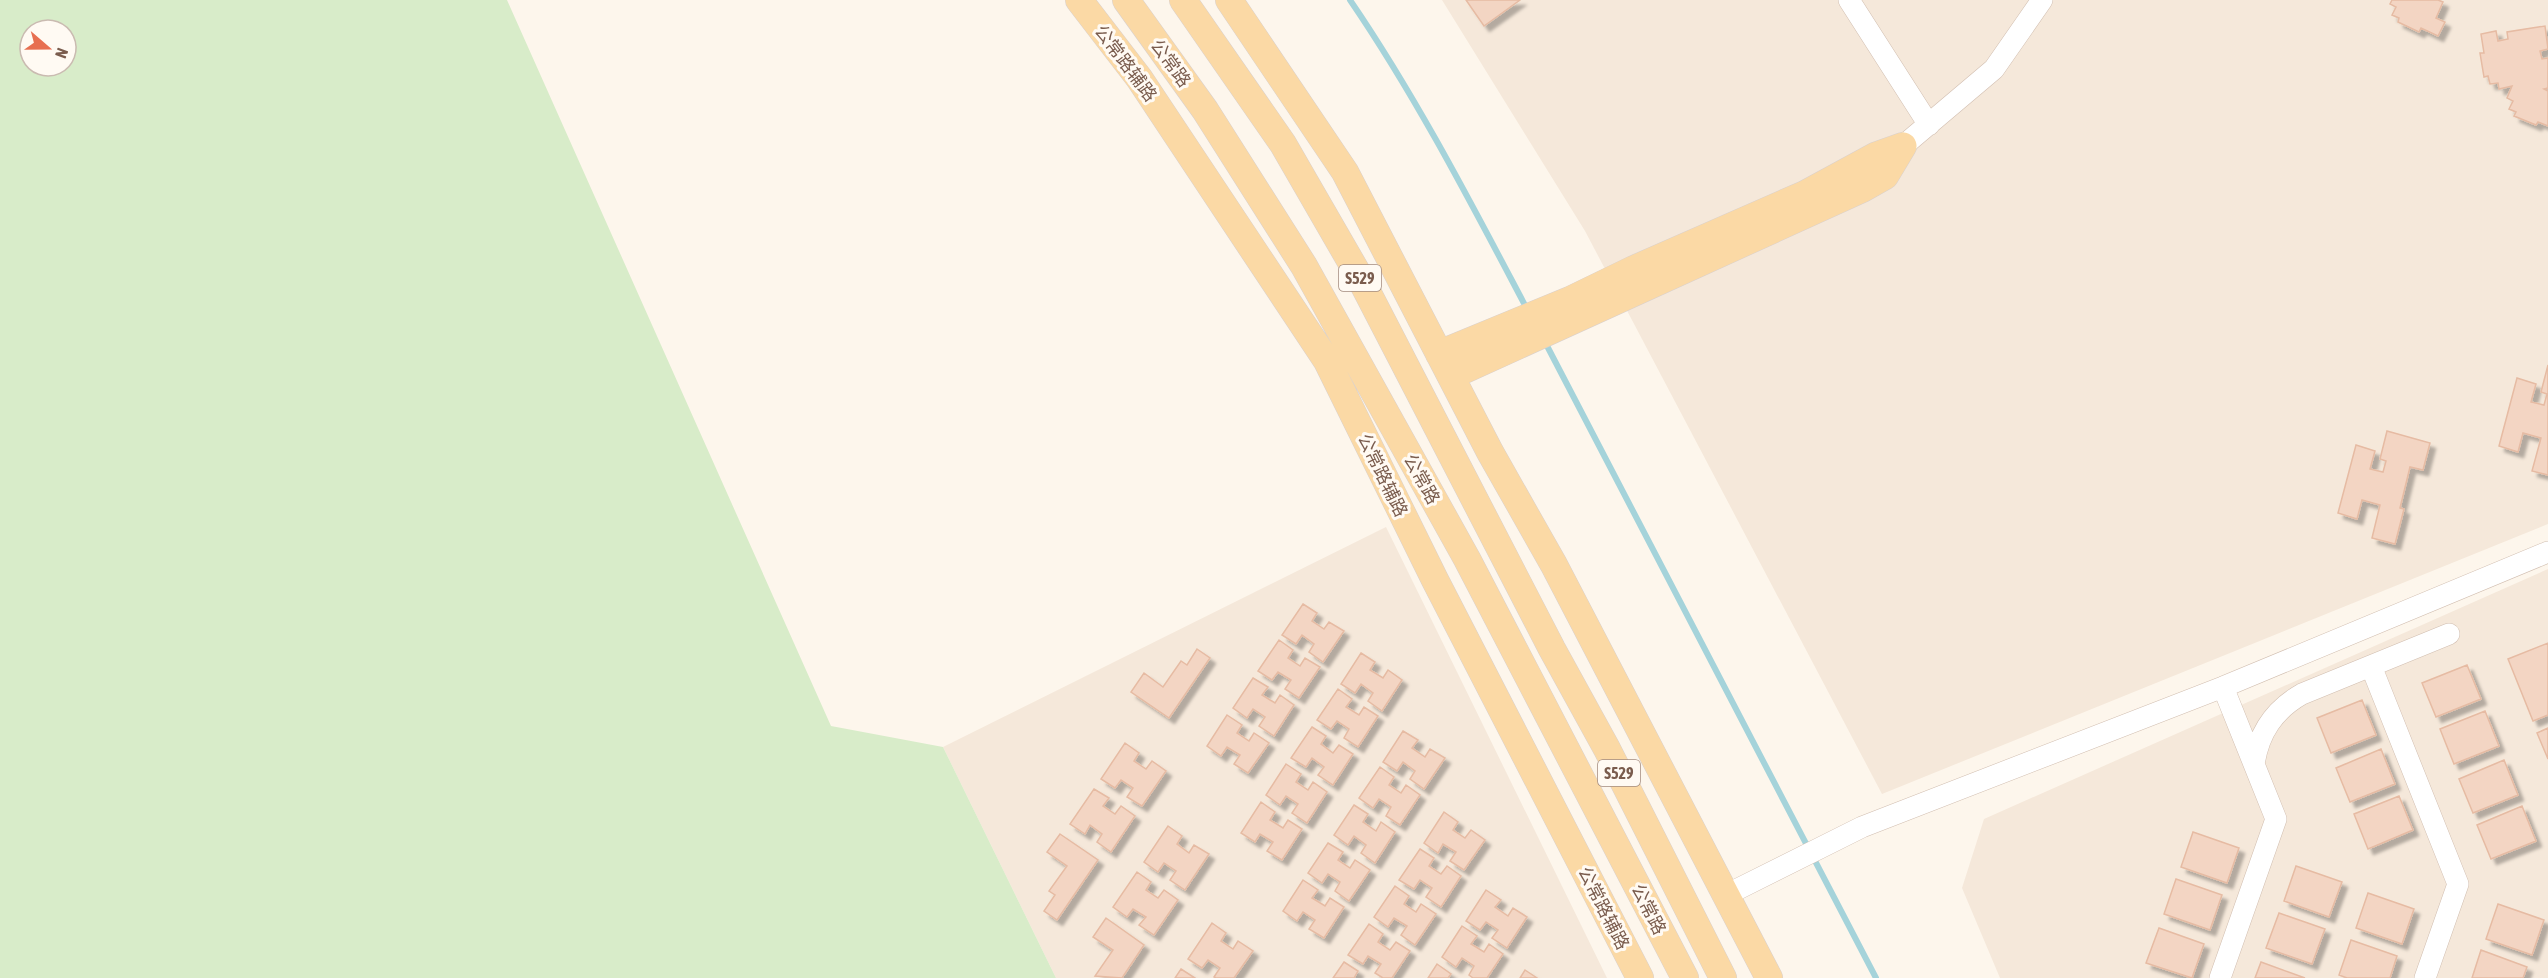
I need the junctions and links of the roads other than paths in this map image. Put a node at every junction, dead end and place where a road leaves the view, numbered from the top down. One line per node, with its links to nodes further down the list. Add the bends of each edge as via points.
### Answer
1 (1079, 0): 9 (main road, 公常路辅路, via 1139,78)
2 (1126, 0): 11 (main road, 公常路 / S529, via 1205,110 1304,266)
3 (1183, 0): 14 (main road, 公常路 / S529, via 1283,144 1358,274)
4 (1229, 0): 10 (main road, via 1345,172)
5 (1849, 0): 7 (street)
6 (2042, 0): 7 (street, via 1994,69)
7 (1929, 125): 8 (street)
8 (1903, 147): 10 (main road, via 1885,176 1862,189)
9 (1327, 361): 11 (main road); 20 (main road, 公常路辅路)
10 (1445, 365): 12 (main road)
11 (1395, 430): 21 (main road, 公常路 / S529, via 1467,559)
12 (1490, 452): 14 (main road); 19 (main road)
13 (2548, 552): 17 (street)
14 (1512, 571): 22 (main road, 公常路 / S529)
15 (2449, 634): 16 (street)
16 (2372, 666): 18 (street, via 2289,701 2265,729); 25 (street, via 2458,884)
17 (2223, 687): 18 (street); 19 (street, via 1847,834)
18 (2254, 764): 24 (street, via 2276,819)
19 (1726, 895): 23 (main road)
20 (1640, 978)
21 (1685, 978)
22 (1723, 978)
23 (1769, 978)
24 (2220, 978)
25 (2425, 978)

